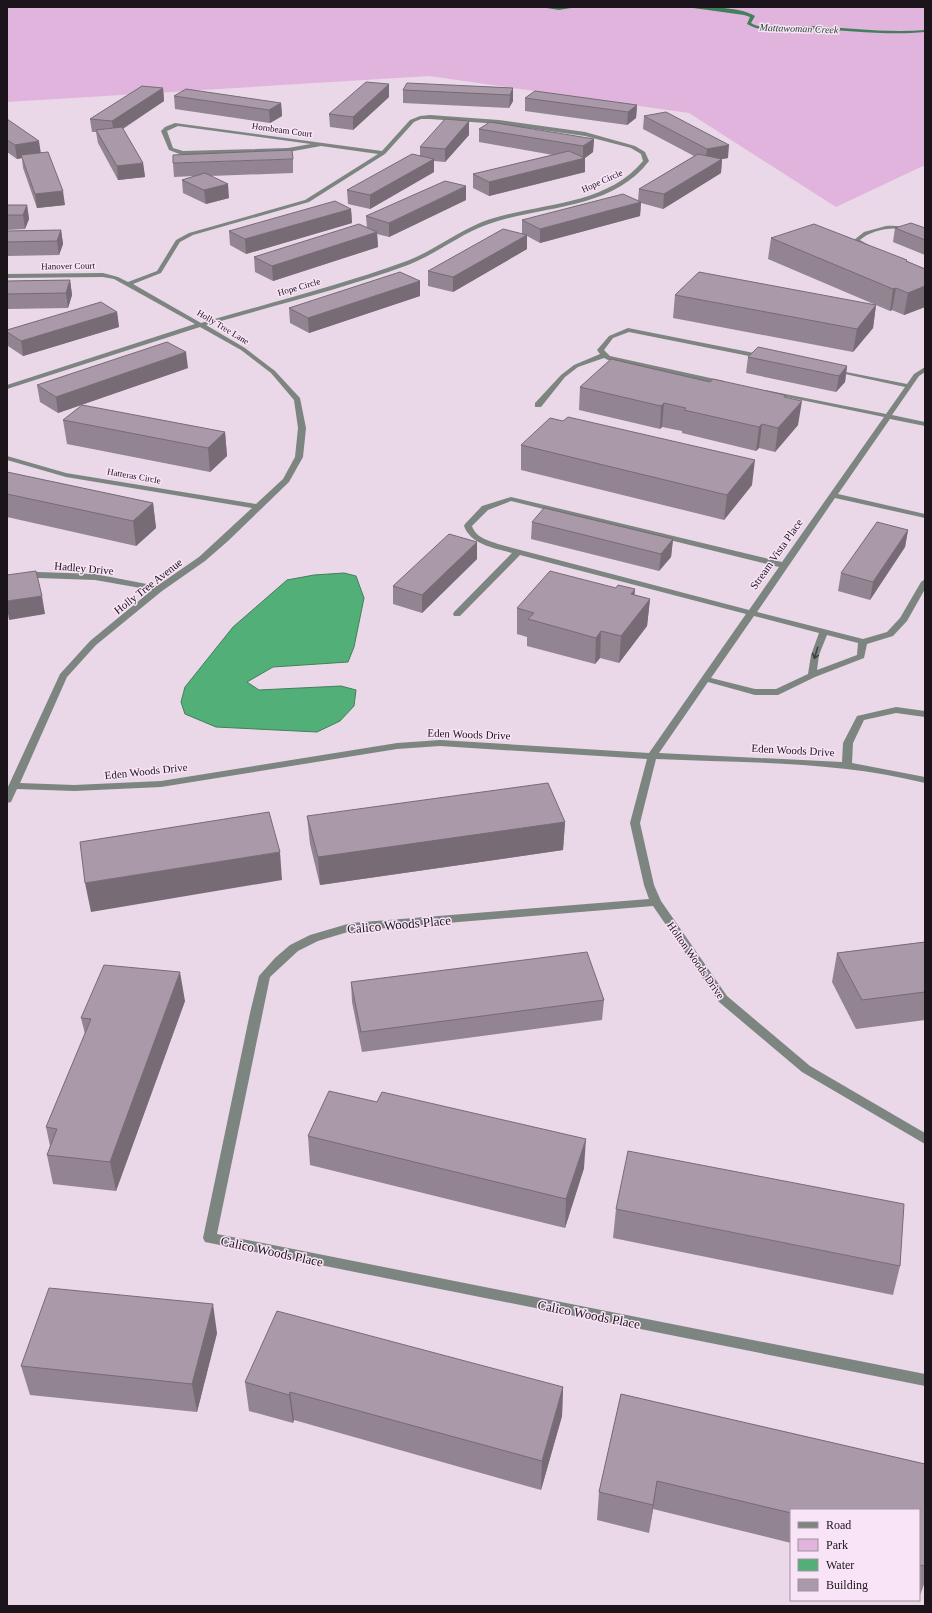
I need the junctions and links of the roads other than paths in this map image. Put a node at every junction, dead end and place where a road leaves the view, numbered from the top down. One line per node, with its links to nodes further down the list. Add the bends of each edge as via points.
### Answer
1 (322, 144): 1 (street, Hornbeam Court, via 288,150 182,153 171,149 164,131 177,124); 2 (street, Hornbeam Court)
2 (384, 153): 6 (street, Hope Circle, via 307,201 191,234 178,241 158,272); 7 (street, Hope Circle, via 412,121 430,117 499,122 585,134 633,148 643,153 646,161 642,169 631,178 584,199 488,223 467,230 409,262)
3 (925, 236): 4 (street, via 905,228 889,228 866,233 857,240)
4 (875, 250)
5 (7, 276): 6 (street, Hanover Court, via 103,275)
6 (128, 284): 7 (street, Holly Tree Lane)
7 (202, 324): 14 (street, Hope Circle); 16 (street, Holly Tree Lane, via 243,349 273,372)
8 (604, 355): 9 (street, via 600,350 611,337 628,330); 12 (street, via 608,358); 17 (street, via 563,376)
9 (770, 358)
10 (824, 369): 13 (street)
11 (925, 369): 13 (street, Stream Vista Place, via 916,375)
12 (730, 384)
13 (909, 386): 18 (street, Stream Vista Place)
14 (7, 387)
15 (760, 390): 18 (street)
16 (297, 400): 22 (street, Holly Tree Avenue, via 302,428 300,457 286,480)
17 (538, 405)
18 (887, 417): 19 (street); 21 (street, Stream Vista Place)
19 (925, 424)
20 (7, 458): 22 (street, Hatteras Circle, via 66,474)
21 (832, 495): 23 (street); 25 (street, Stream Vista Place)
22 (258, 507): 28 (street, Holly Tree Avenue, via 202,559)
23 (925, 516)
24 (518, 552): 25 (street, via 475,538 469,532 468,526 485,508 511,499); 29 (street); 30 (street)
25 (783, 566): 29 (street, Stream Vista Place)
26 (7, 579): 28 (street, Hadley Drive, via 38,575 95,577)
27 (925, 582): 32 (street, via 904,619 890,634)
28 (159, 589): 39 (street, Holly Tree Avenue, via 93,644 64,676)
29 (750, 613): 31 (street); 34 (street, Stream Vista Place)
30 (457, 614)
31 (824, 632): 32 (street); 33 (street, one-way to 33, via 815,655)
32 (863, 642): 33 (street, via 861,656)
33 (812, 675): 34 (street, via 778,692 755,692)
34 (705, 679): 36 (street, Stream Vista Place)
35 (925, 714): 37 (street, via 896,710 860,718 848,743)
36 (652, 756): 37 (street, Eden Woods Drive); 39 (street, Eden Woods Drive, via 440,743 397,746 161,784 82,788); 41 (street, Holton Woods Drive, via 635,823 649,885)
37 (847, 765): 38 (street, Eden Woods Drive)
38 (925, 780)
39 (14, 786): 40 (street, Holly Tree Avenue)
40 (7, 800)
41 (656, 902): 42 (street, Holton Woods Drive, via 723,1000 806,1069); 43 (street, Calico Woods Place, via 351,927 314,938 294,948 265,976 210,1238)
42 (925, 1139)
43 (925, 1380)

